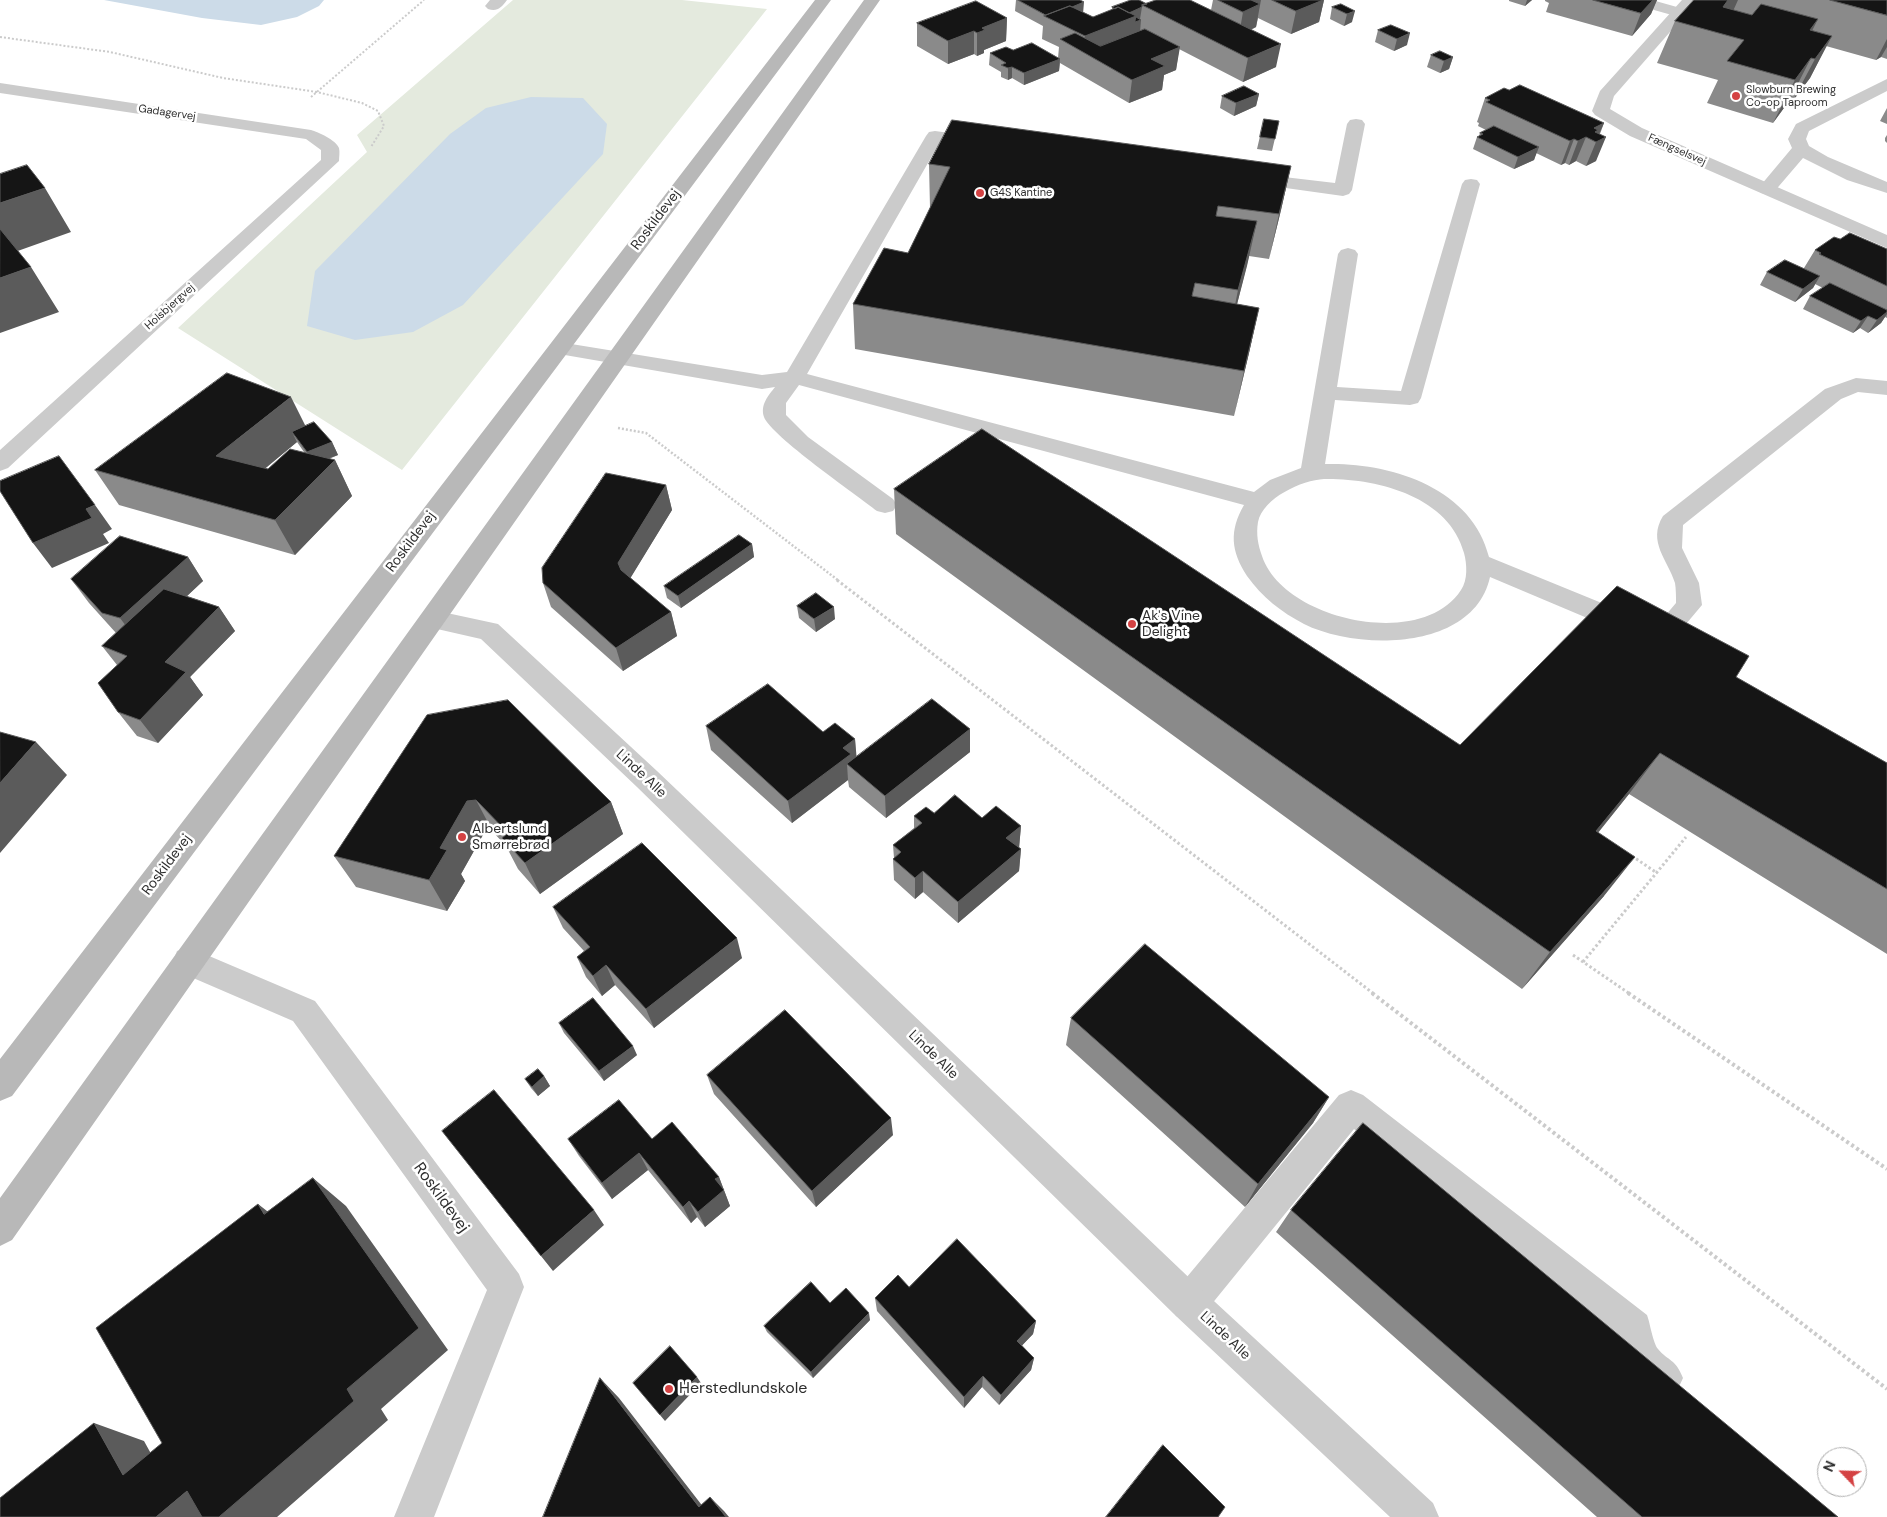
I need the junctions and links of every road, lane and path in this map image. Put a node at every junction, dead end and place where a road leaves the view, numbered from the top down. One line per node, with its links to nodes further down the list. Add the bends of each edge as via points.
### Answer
1 (424, 0): 6 (path, via 317,92 223,78 110,52)
2 (822, 0): 19 (main road, Roskildevej)
3 (872, 0): 20 (main road)
4 (1634, 0): 5 (street)
5 (1684, 6): 16 (street, Fængselsvej, via 1606,95 1602,111 1636,132)
6 (0, 37)
7 (1887, 84): 12 (street, via 1802,128 1797,139)
8 (0, 88): 11 (street, Gadagervej, via 275,128 311,135)
9 (1356, 124): 13 (street, via 1343,190)
10 (993, 143): 21 (street, via 935,136)
11 (330, 148): 25 (street, Holsbjergvej, via 330,161)
12 (1800, 148): 15 (street, via 1836,169); 16 (street)
13 (1236, 176)
14 (1471, 184): 23 (street, via 1410,398)
15 (1887, 188)
16 (1767, 189): 17 (street, Fængselsvej)
17 (1887, 242)
18 (1348, 254): 23 (street)
19 (558, 348): 20 (street); 37 (main road, Roskildevej)
20 (618, 357): 21 (street, via 762,382); 24 (main road)
21 (794, 377): 27 (street); 28 (street, via 775,402 775,417 800,442)
22 (1887, 388): 29 (street, via 1856,385 1832,394 1671,522 1670,548 1687,583 1689,605 1665,647 1628,625)
23 (1325, 393): 26 (street)
24 (574, 419): 30 (main road); 41 (path, via 646,433)
25 (0, 463)
26 (1312, 473): 27 (street, via 1280,483); 29 (street, via 1348,471 1385,477 1421,491 1450,511 1470,536)
27 (1257, 501): 29 (street, via 1245,523 1245,549 1257,575 1280,599 1314,618 1352,630 1392,632 1429,626 1457,610 1475,589)
28 (884, 505)
29 (1479, 563)
30 (433, 619): 35 (main road); 40 (street, Linde Alle, via 489,631 648,779)
31 (1686, 837): 33 (path)
32 (1628, 854): 33 (path)
33 (1657, 872): 36 (path)
34 (1572, 955): 36 (path)
35 (188, 962): 39 (main road); 43 (street, Roskildevej, via 304,1011 506,1287)
36 (1583, 962): 38 (path)
37 (0, 1085)
38 (1887, 1169)
39 (0, 1228)
40 (1189, 1303): 42 (street, via 1351,1106 1634,1328 1640,1358); 44 (street, Linde Alle)
41 (1887, 1388)
42 (1685, 1396)
43 (414, 1517)
44 (1419, 1517)

